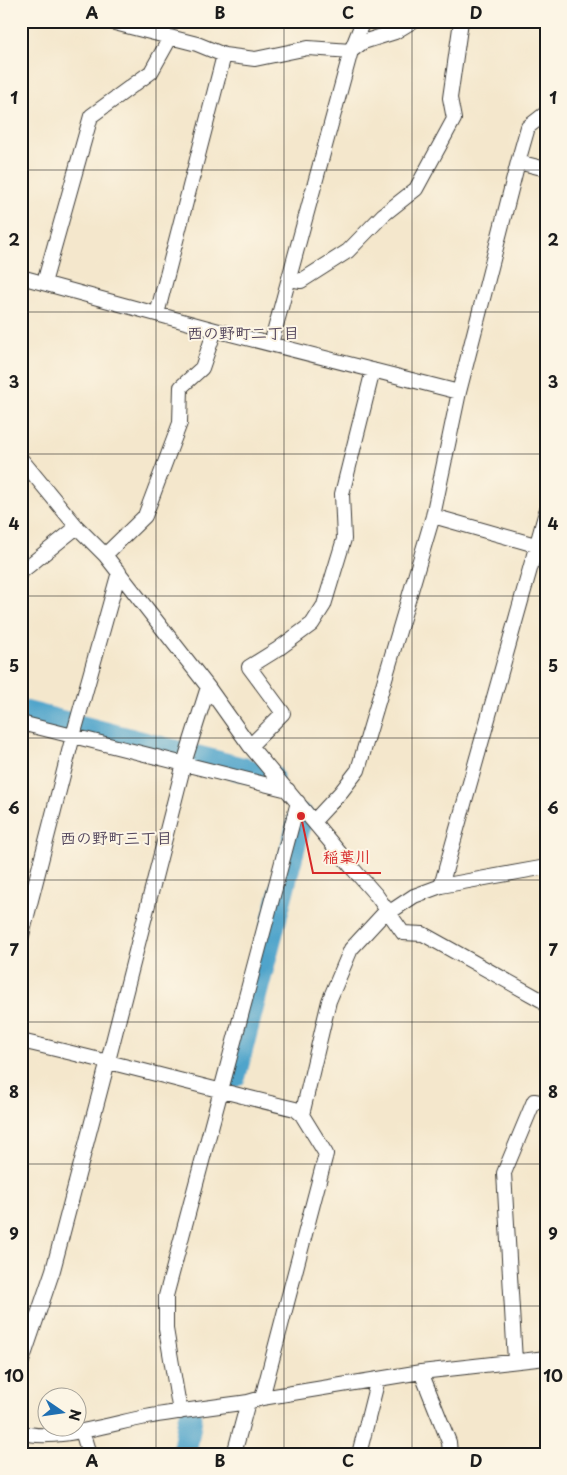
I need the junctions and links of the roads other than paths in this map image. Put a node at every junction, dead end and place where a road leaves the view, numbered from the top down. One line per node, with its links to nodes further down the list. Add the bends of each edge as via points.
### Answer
1 (107, 21): 5 (street)
2 (364, 21): 6 (street)
3 (413, 21): 6 (street)
4 (461, 21): 12 (street, via 450,98 454,119 416,189 382,215 348,251 302,281)
5 (170, 38): 7 (street, via 197,44); 13 (street, via 151,72 91,116)
6 (351, 50): 7 (street, via 308,48 255,60); 12 (street)
7 (224, 56): 14 (street)
8 (546, 113): 9 (street, via 528,127)
9 (518, 162): 10 (street); 18 (street)
10 (546, 169)
11 (21, 277): 13 (street)
12 (289, 279): 16 (street)
13 (44, 283): 14 (street)
14 (157, 314): 15 (street)
15 (214, 330): 16 (street); 24 (street, via 202,368 181,387 180,423 145,516)
16 (271, 344): 17 (street)
17 (373, 370): 18 (street); 30 (street, via 342,494 344,539 324,605 312,624 249,667 283,713)
18 (459, 392): 21 (street)
19 (21, 460): 22 (street)
20 (546, 512): 23 (street)
21 (433, 516): 23 (street); 34 (street, via 358,770)
22 (77, 527): 24 (street); 25 (street)
23 (541, 546): 36 (street)
24 (105, 555): 26 (street)
25 (21, 572)
26 (119, 572): 27 (street); 29 (street)
27 (208, 686): 30 (street); 31 (street)
28 (21, 722): 29 (street)
29 (74, 735): 31 (street); 38 (street)
30 (250, 746): 32 (street)
31 (185, 757): 32 (street); 41 (street)
32 (288, 790): 33 (street)
33 (298, 802): 34 (street); 42 (street)
34 (314, 821): 37 (street)
35 (545, 865): 36 (street)
36 (441, 886): 37 (street)
37 (389, 910): 39 (street, via 403,932 423,934); 44 (street, via 351,949 330,1001)
38 (21, 939)
39 (546, 1005)
40 (21, 1041): 41 (street)
41 (108, 1061): 42 (street); 47 (street, via 53,1270)
42 (222, 1092): 44 (street, via 296,1109); 52 (street, via 166,1296 166,1328)
43 (546, 1103): 46 (street, via 534,1101 504,1172)
44 (302, 1115): 50 (street, via 326,1154)
45 (546, 1358): 46 (street)
46 (515, 1362): 48 (street)
47 (21, 1364)
48 (421, 1372): 49 (street); 60 (street, via 449,1442)
49 (378, 1379): 50 (street); 59 (street)
50 (262, 1398): 51 (street)
51 (248, 1402): 52 (street); 58 (street)
52 (180, 1412): 53 (street)
53 (88, 1430)
54 (21, 1432): 55 (street)
55 (38, 1434)
56 (84, 1438): 57 (street)
57 (89, 1454)
58 (234, 1454)
59 (359, 1454)
60 (450, 1454)

